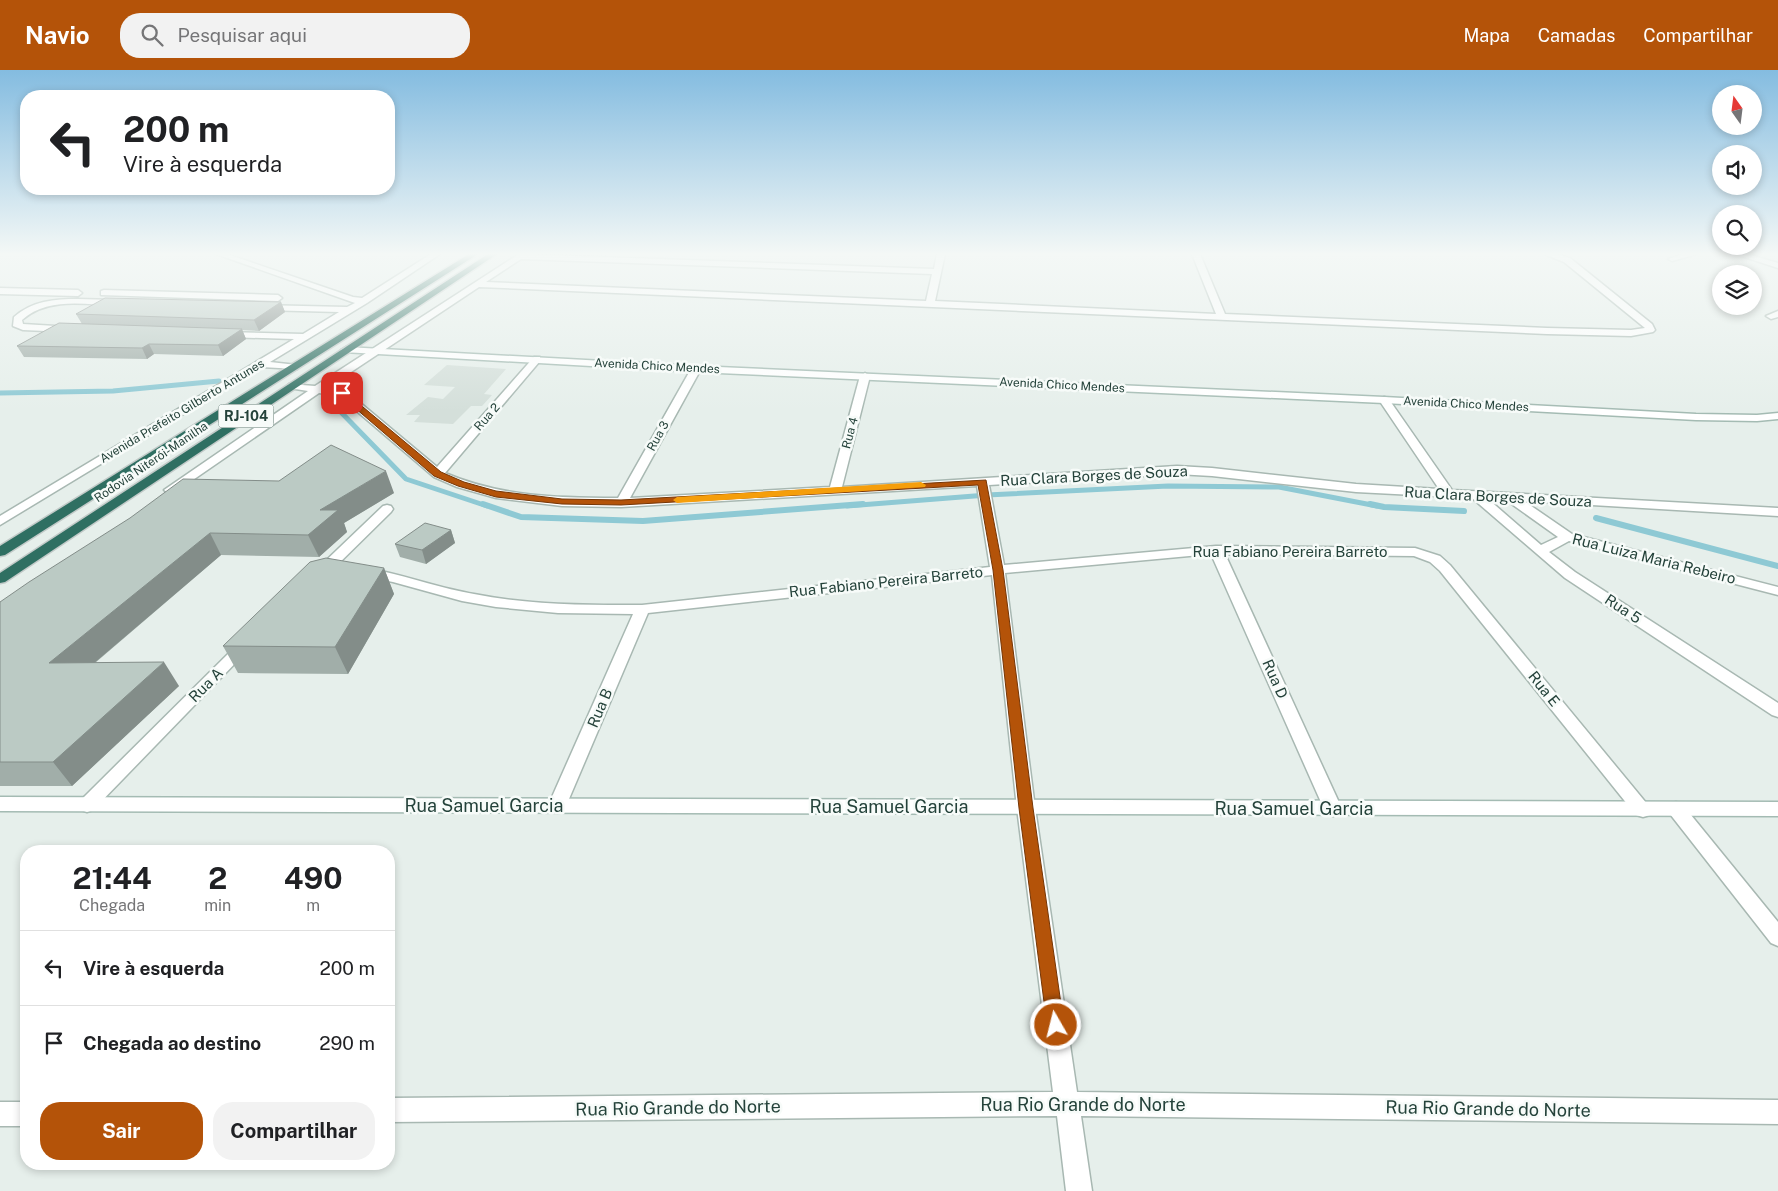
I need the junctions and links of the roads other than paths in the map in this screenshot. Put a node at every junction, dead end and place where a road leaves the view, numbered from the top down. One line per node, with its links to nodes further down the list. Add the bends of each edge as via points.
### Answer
1 (42, 306): 14 (street, via 28,309 17,319 18,326)
2 (208, 306): 11 (street)
3 (345, 306): 11 (street)
4 (350, 306): 15 (street, Avenida Prefeito Gilberto Antunes)
5 (390, 306): 21 (highway, Rodovia Niterói-Manilha / RJ-104)
6 (413, 306): 17 (highway, Rodovia Niterói-Manilha / RJ-104)
7 (443, 306): 18 (street)
8 (962, 306): 12 (street)
9 (1218, 306): 12 (street)
10 (1623, 306): 12 (street, via 1650,330 1631,333 1547,331)
11 (330, 310): 13 (street)
12 (1222, 317)
13 (316, 318)
14 (78, 330)
15 (303, 332): 16 (street, via 286,336); 20 (street, Avenida Prefeito Gilberto Antunes)
16 (217, 334)
17 (346, 350): 18 (street, Avenida Chico Mendes); 24 (highway, Rodovia Niterói-Manilha / RJ-104)
18 (372, 352): 19 (street, Avenida Chico Mendes); 25 (street)
19 (537, 360): 22 (street, Avenida Chico Mendes); 28 (street, Rua 2)
20 (259, 364): 21 (street); 38 (street, Avenida Prefeito Gilberto Antunes)
21 (293, 367): 42 (highway, Rodovia Niterói-Manilha / RJ-104)
22 (696, 369): 23 (street, Avenida Chico Mendes); 35 (street, Rua 3)
23 (865, 376): 26 (street, Avenida Chico Mendes); 29 (street, Rua 4)
24 (293, 386): 25 (street, Rua Clara Borges de Souza); 46 (highway, Rodovia Niterói-Manilha / RJ-104)
25 (316, 389): 28 (street, Rua Clara Borges de Souza, via 347,396); 33 (street)
26 (1384, 400): 27 (street, Avenida Chico Mendes, via 1696,417); 31 (street)
27 (1778, 416)
28 (438, 474): 35 (street, Rua Clara Borges de Souza, via 496,494 562,502)
29 (835, 491): 30 (street, Rua Clara Borges de Souza); 35 (street, Rua Clara Borges de Souza)
30 (984, 492): 31 (street, Rua Clara Borges de Souza, via 1177,470); 45 (street)
31 (1449, 494): 32 (street, Rua Clara Borges de Souza)
32 (1477, 496): 34 (street, Rua Clara Borges de Souza); 41 (street, Rua 5)
33 (160, 497)
34 (1511, 498): 37 (street, Rua Clara Borges de Souza); 39 (street, Rua Luiza Maria Rebeiro)
35 (621, 502)
36 (387, 509): 43 (street)
37 (1778, 512)
38 (0, 521)
39 (1567, 537): 41 (street); 48 (street, Rua Luiza Maria Rebeiro)
40 (1216, 550): 44 (street, Rua Fabiano Pereira Barreto, via 1415,552 1435,559); 45 (street, Rua Fabiano Pereira Barreto); 56 (street, Rua D)
41 (1540, 551): 51 (street, Rua 5, via 1570,575)
42 (0, 552)
43 (327, 567): 47 (street); 49 (street, Rua Fabiano Pereira Barreto, via 374,574 473,599 528,608)
44 (1445, 568): 57 (street, Rua E)
45 (998, 570): 49 (street, Rua Fabiano Pereira Barreto); 55 (street)
46 (0, 579)
47 (313, 580)
48 (1778, 591)
49 (642, 609): 54 (street, Rua B)
50 (257, 634): 53 (street, Rua A)
51 (1778, 711)
52 (0, 804): 53 (street, Rua Samuel Garcia)
53 (87, 805): 54 (street, Rua Samuel Garcia)
54 (557, 806): 55 (street, Rua Samuel Garcia)
55 (1026, 808): 56 (street, Rua Samuel Garcia); 61 (street)
56 (1333, 809): 57 (street, Rua Samuel Garcia)
57 (1643, 810): 58 (street, Rua Samuel Garcia)
58 (1676, 810): 59 (street, Rua Samuel Garcia); 60 (street)
59 (1778, 810)
60 (1778, 937)
61 (1067, 1104): 62 (street, Rua Rio Grande do Norte); 63 (street, Rua Rio Grande do Norte); 66 (street)
62 (395, 1110)
63 (1778, 1112)
64 (0, 1114): 65 (street)
65 (20, 1114)
66 (1079, 1191)

